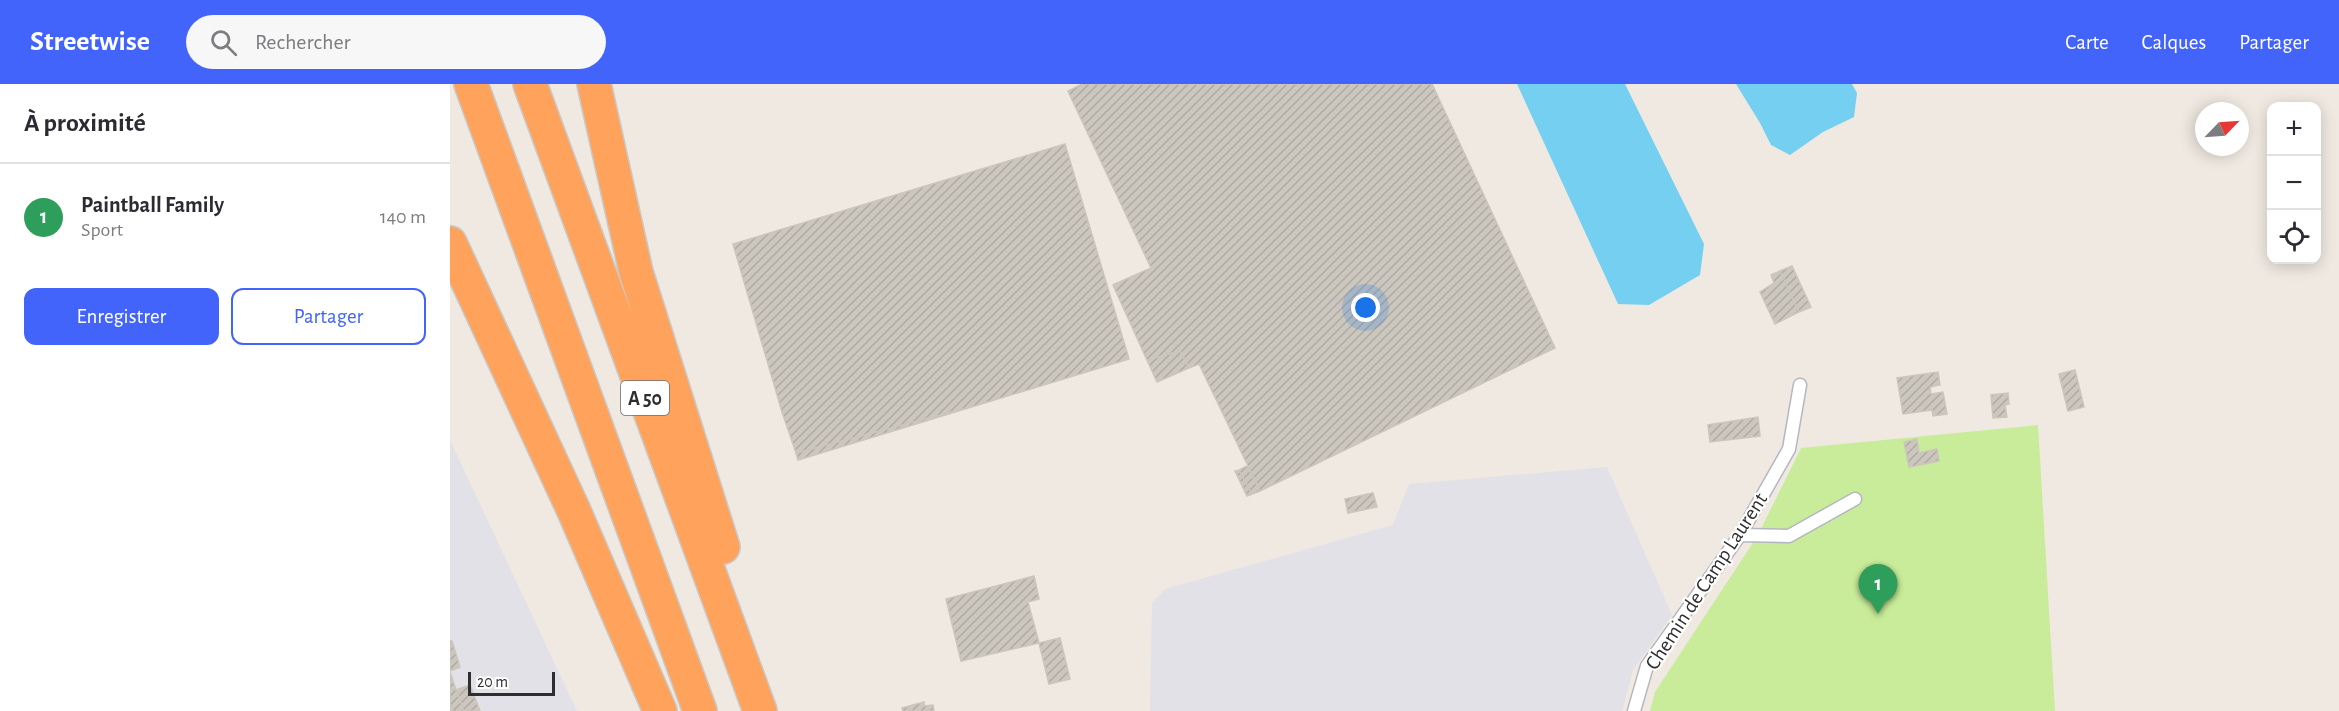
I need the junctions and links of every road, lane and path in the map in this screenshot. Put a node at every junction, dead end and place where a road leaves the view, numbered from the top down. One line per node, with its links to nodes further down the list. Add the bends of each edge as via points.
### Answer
1 (471, 84): 9 (highway, A 50)
2 (530, 84): 10 (highway, A 50)
3 (594, 84): 11 (highway, via 636,272)
4 (450, 243): 8 (highway, via 574,511)
5 (1800, 385): 7 (lane, Chemin de Camp Laurent, via 1789,449)
6 (1855, 499): 7 (lane, via 1789,536)
7 (1740, 535): 12 (lane, Chemin de Camp Laurent, via 1647,666)
8 (660, 711)
9 (700, 711)
10 (760, 711)
11 (774, 711)
12 (1634, 711)

